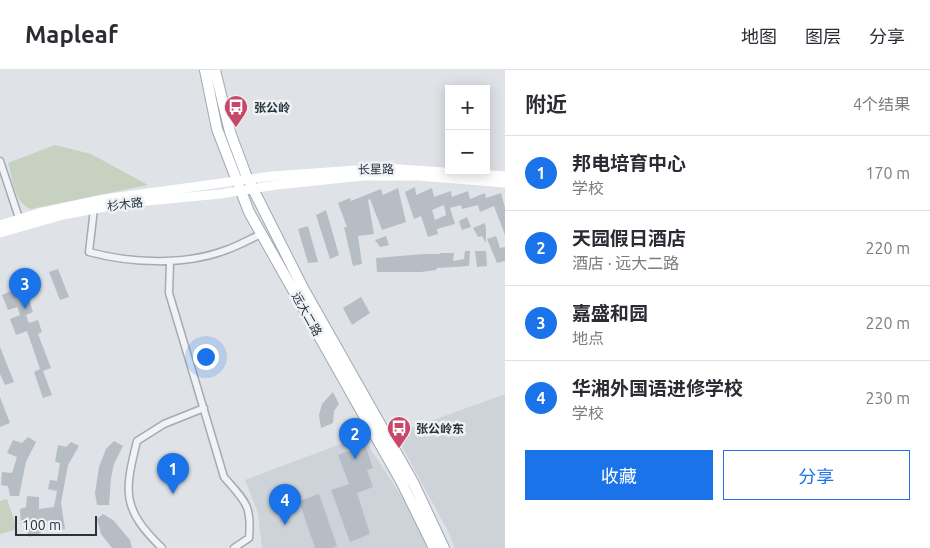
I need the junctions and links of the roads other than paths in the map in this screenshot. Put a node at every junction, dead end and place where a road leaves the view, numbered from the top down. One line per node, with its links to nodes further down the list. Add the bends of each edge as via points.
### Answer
1 (205, 70): 7 (main road, 远大二路, via 217,129)
2 (215, 70): 6 (main road, 远大二路, via 233,140)
3 (0, 161): 9 (street)
4 (505, 176): 6 (main road, 长星路, via 385,168 340,170)
5 (505, 183): 6 (main road, 长星路, via 387,174)
6 (250, 185): 7 (main road, 杉木路); 18 (main road, 远大二路, via 316,312 418,492)
7 (238, 187): 8 (main road, 杉木路); 9 (main road, 杉木路, via 132,194); 12 (main road, 远大二路)
8 (94, 209): 11 (main road, 杉木路); 13 (street, via 88,252 113,259)
9 (19, 218): 10 (main road, 杉木路)
10 (0, 225)
11 (0, 233)
12 (261, 234): 13 (street, via 224,251); 17 (main road, 远大二路, via 402,483)
13 (170, 262): 14 (street, via 169,293)
14 (204, 408): 15 (street, via 164,424 137,441 127,478 128,503 144,530); 16 (street, via 224,477 242,497 251,516 250,538)
15 (162, 548)
16 (234, 548)
17 (434, 548)
18 (444, 548)

